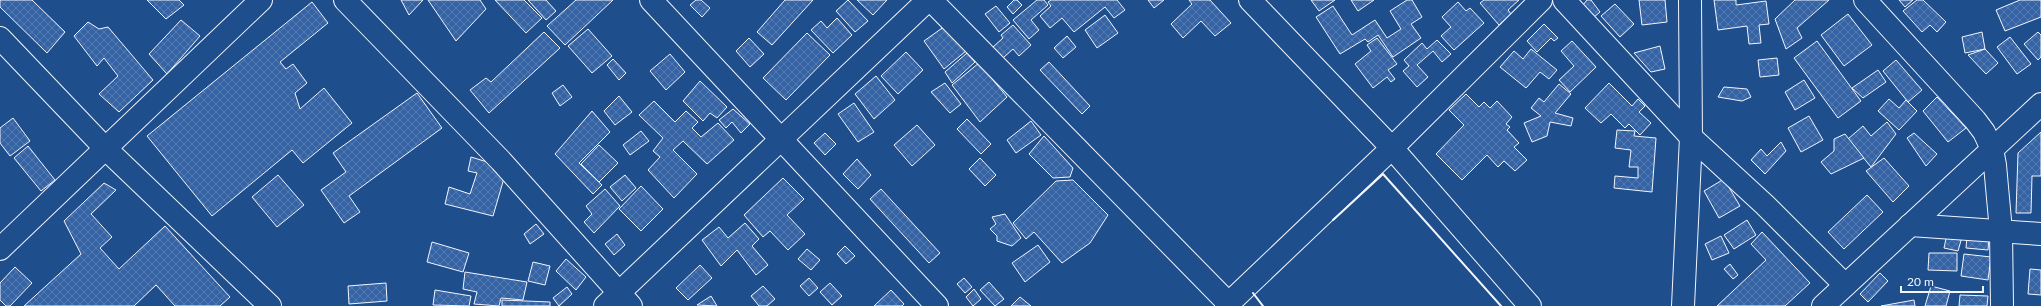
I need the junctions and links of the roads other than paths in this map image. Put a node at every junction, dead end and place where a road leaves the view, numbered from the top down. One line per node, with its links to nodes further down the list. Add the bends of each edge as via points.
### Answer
1 (261, 0): 14 (street)
2 (345, 0): 22 (street, via 501,161)
3 (651, 0): 13 (street)
4 (929, 0): 13 (street); 23 (street)
5 (1250, 0): 15 (street)
6 (1541, 0): 15 (street)
7 (1564, 0): 12 (street)
8 (1690, 0): 12 (street)
9 (1865, 0): 16 (street, via 1975,120)
10 (0, 38): 14 (street)
11 (2041, 104): 16 (street)
12 (1691, 137): 21 (street); 27 (street)
13 (782, 138): 22 (street); 25 (street)
14 (105, 148): 20 (street); 24 (street)
15 (1392, 148): 23 (street); 26 (street)
16 (1992, 148): 17 (street); 18 (street)
17 (1910, 225): 18 (street); 21 (street)
18 (2001, 231): 19 (street); 29 (street)
19 (2041, 234)
20 (0, 249)
21 (1846, 285): 28 (street)
22 (618, 302)
23 (1229, 305)
24 (270, 306)
25 (937, 306)
26 (1530, 306)
27 (1684, 306)
28 (1823, 306)
29 (2002, 306)

